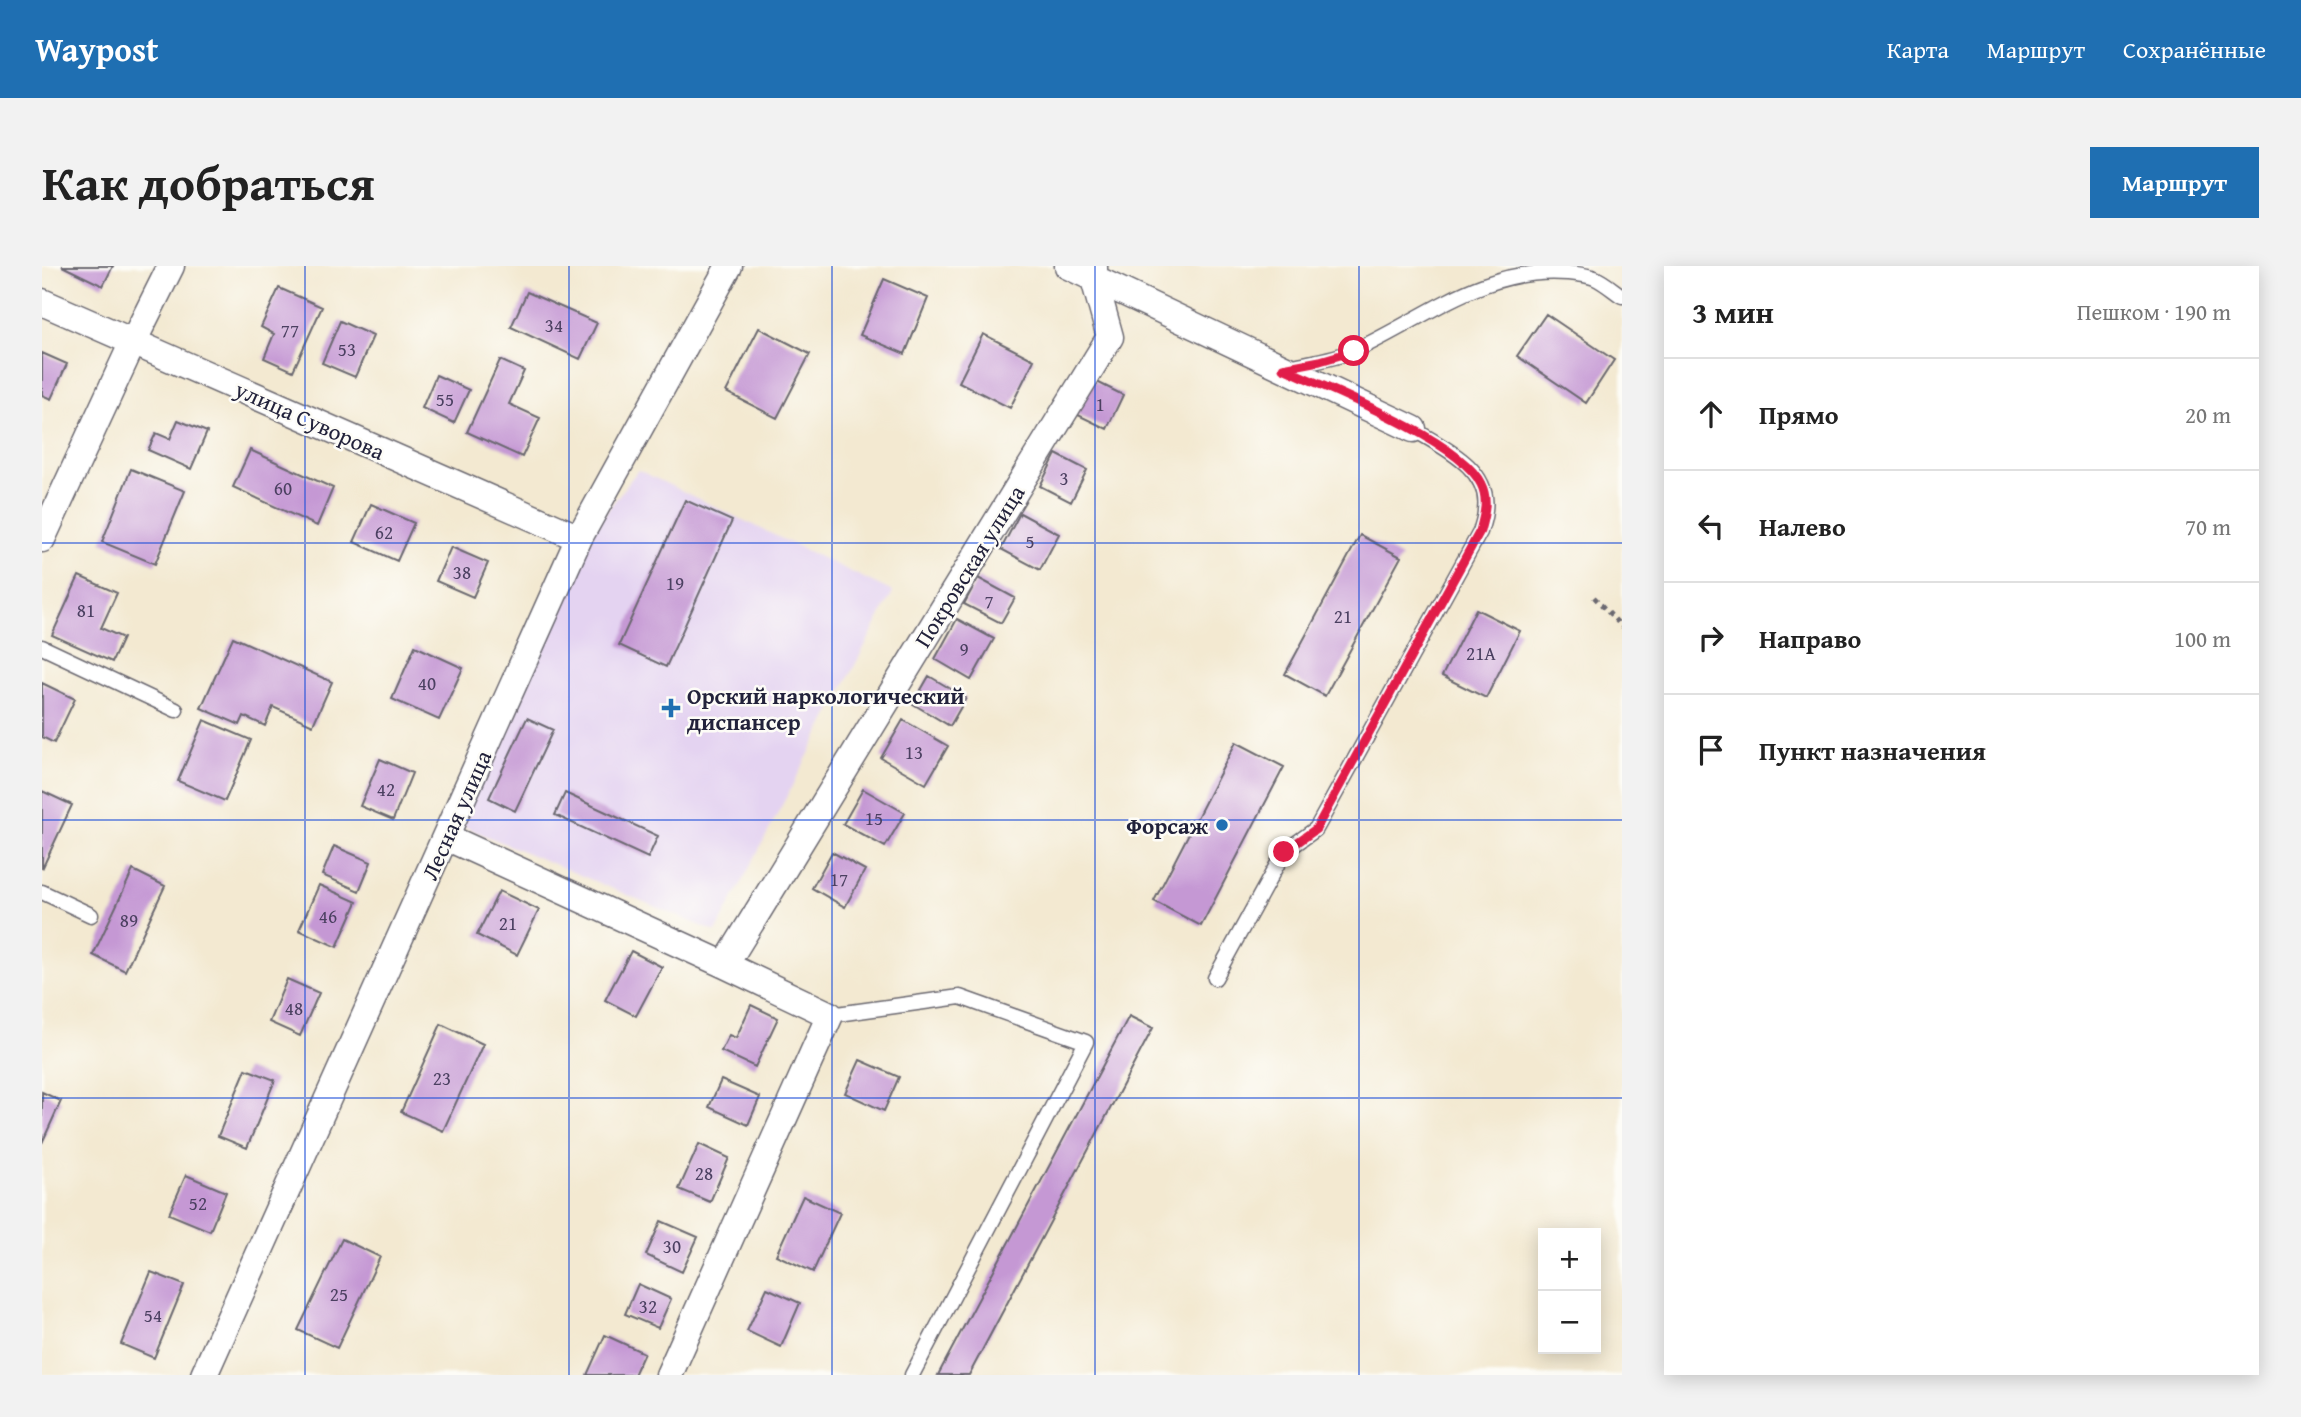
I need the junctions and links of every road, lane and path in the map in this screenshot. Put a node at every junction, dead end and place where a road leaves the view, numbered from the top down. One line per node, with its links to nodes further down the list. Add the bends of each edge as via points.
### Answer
1 (171, 266): 7 (street)
2 (729, 266): 10 (street, Лесная улица)
3 (1068, 266): 4 (street)
4 (1094, 272): 8 (street); 19 (street, Покровская улица, via 1110,337)
5 (1622, 296): 8 (lane, via 1594,278 1545,268 1501,273 1455,293 1354,351)
6 (42, 302): 7 (street, улица Суворова)
7 (133, 342): 10 (street, улица Суворова); 11 (street)
8 (1283, 368): 9 (street)
9 (1413, 429): 20 (lane, via 1457,456 1483,486 1486,509 1480,531 1316,829 1284,852)
10 (579, 538): 16 (street, Лесная улица)
11 (42, 539)
12 (1594, 597): 13 (path)
13 (1622, 626)
14 (42, 647): 15 (lane)
15 (176, 710)
16 (446, 837): 19 (street); 22 (street, Лесная улица)
17 (42, 892): 18 (lane)
18 (90, 915)
19 (725, 965): 21 (street)
20 (1215, 978)
21 (830, 1015): 23 (street); 24 (lane, via 960,997 1086,1042)
22 (204, 1375)
23 (669, 1375)
24 (912, 1375)

